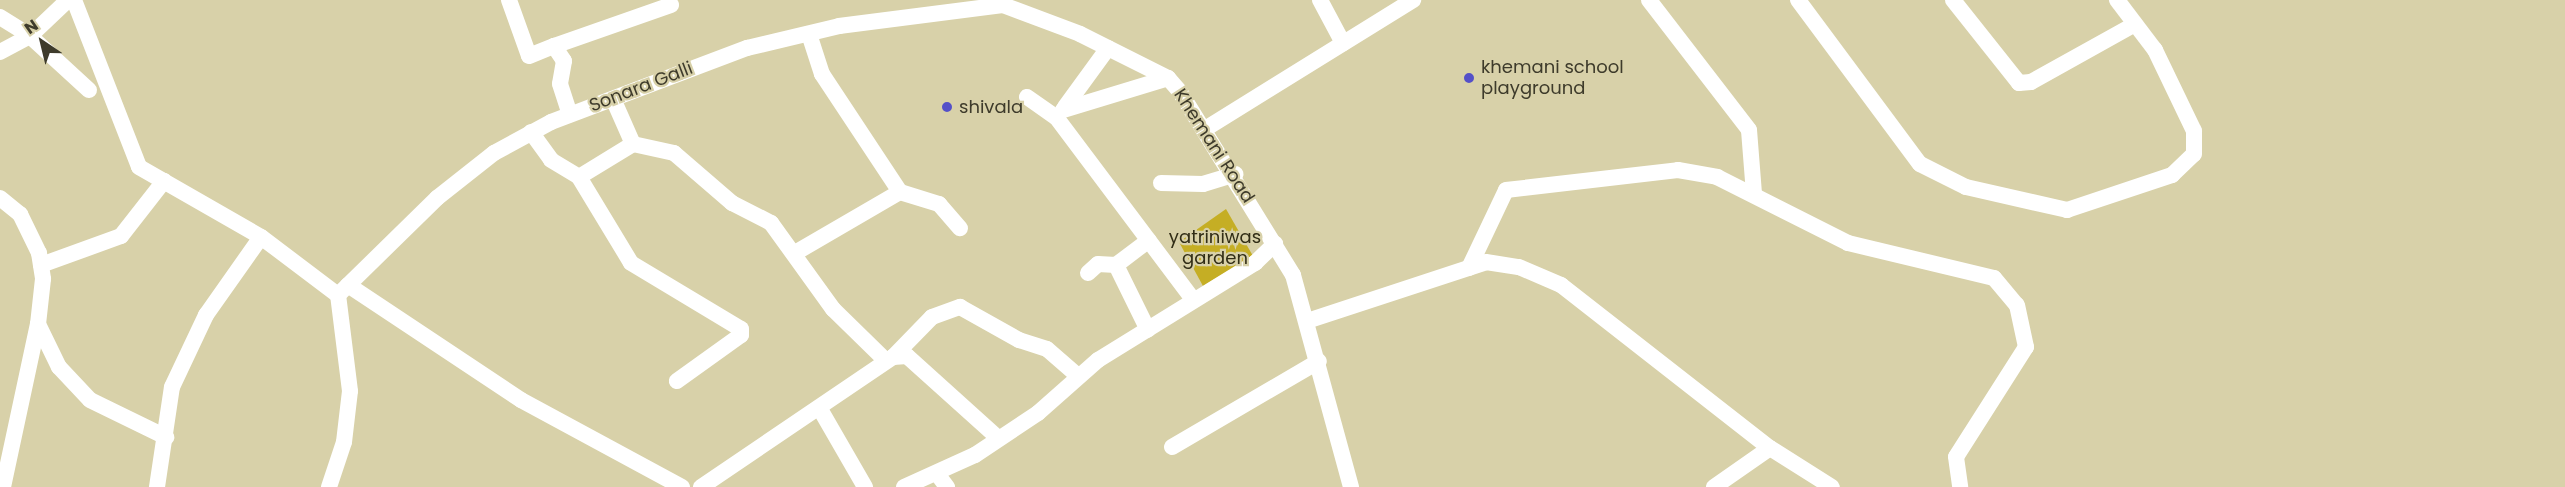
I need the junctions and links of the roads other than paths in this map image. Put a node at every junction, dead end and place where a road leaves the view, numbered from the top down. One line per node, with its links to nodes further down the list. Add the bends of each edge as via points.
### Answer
1 (68, 0): 16 (street)
2 (74, 0): 32 (street, via 139,167)
3 (509, 0): 18 (street, via 529,56)
4 (1320, 0): 17 (street)
5 (1413, 0): 17 (street)
6 (1649, 0): 35 (street, via 1749,130)
7 (1798, 0): 14 (street, via 1920,165 1936,177 2045,209 2084,208 2184,169 2194,154 2194,131 2155,50)
8 (1953, 0): 14 (street, via 2019,84 2031,82)
9 (2116, 0): 14 (street)
10 (1004, 3): 12 (street, Sonara Galli); 19 (street, Khemani Road)
11 (671, 5): 18 (street)
12 (916, 7): 15 (street, Sonara Galli)
13 (0, 17): 16 (street)
14 (2135, 24)
15 (809, 34): 24 (street, Sonara Galli, via 684,70); 34 (street, via 822,74)
16 (30, 36): 20 (street); 22 (street)
17 (1343, 43): 27 (street)
18 (554, 46): 26 (street, via 564,61 560,84)
19 (1108, 48): 21 (street, Khemani Road); 25 (street)
20 (0, 52)
21 (1168, 78): 25 (street); 27 (street, Khemani Road)
22 (89, 90)
23 (1027, 97): 25 (street)
24 (614, 101): 26 (street, Sonara Galli); 29 (street)
25 (1059, 113): 39 (street)
26 (570, 114): 28 (street, Sonara Galli)
27 (1205, 129): 30 (street, Khemani Road)
28 (531, 132): 31 (street, via 551,160); 46 (street, Sonara Galli, via 437,198)
29 (633, 144): 31 (street); 41 (street, via 674,153 732,203 771,223)
30 (1235, 174): 33 (street, via 1203,184); 40 (street, Khemani Road)
31 (579, 177): 54 (street, via 631,263 741,329 741,335)
32 (164, 181): 38 (street); 42 (street, via 121,236)
33 (1161, 183)
34 (900, 192): 37 (street, via 939,204); 41 (street)
35 (1754, 194): 44 (street, via 1718,177 1677,170 1521,185 1506,190 1492,211); 71 (street, via 1848,243 1994,278 2017,305 2026,347 1956,457)
36 (0, 198): 42 (street, via 20,214)
37 (960, 228)
38 (261, 237): 46 (street); 56 (street, via 201,325 172,387)
39 (1149, 240): 43 (street); 47 (street)
40 (1275, 244): 47 (street, via 1255,263); 48 (street, Khemani Road, via 1293,275)
41 (795, 253): 51 (street, via 833,309)
42 (41, 265): 49 (street)
43 (1116, 265): 45 (street, via 1098,264); 50 (street)
44 (1468, 268): 48 (street); 59 (street, via 1486,262 1519,267 1561,285)
45 (1088, 273)
46 (343, 290): 63 (street, via 350,391 344,442); 64 (street, via 521,400)
47 (1192, 298): 50 (street)
48 (1307, 321): 52 (street, Khemani Road)
49 (38, 324): 56 (street, via 79,392 112,414); 61 (street)
50 (1148, 330): 53 (street)
51 (889, 359): 53 (street, via 932,317 960,307 1019,340 1047,349); 55 (street); 57 (street, via 907,356)
52 (1319, 361): 58 (street); 68 (street, Khemani Road)
53 (1077, 375): 57 (street, via 1038,413)
54 (677, 381)
55 (820, 409): 65 (street); 66 (street)
56 (166, 437): 62 (street)
57 (998, 438): 60 (street)
58 (1172, 447)
59 (1770, 448): 69 (street); 70 (street)
60 (942, 481): 67 (street)
61 (3, 487)
62 (158, 487)
63 (329, 487)
64 (682, 487)
65 (701, 487)
66 (866, 487)
67 (904, 487)
68 (1351, 487)
69 (1714, 487)
70 (1832, 487)
71 (1960, 487)

